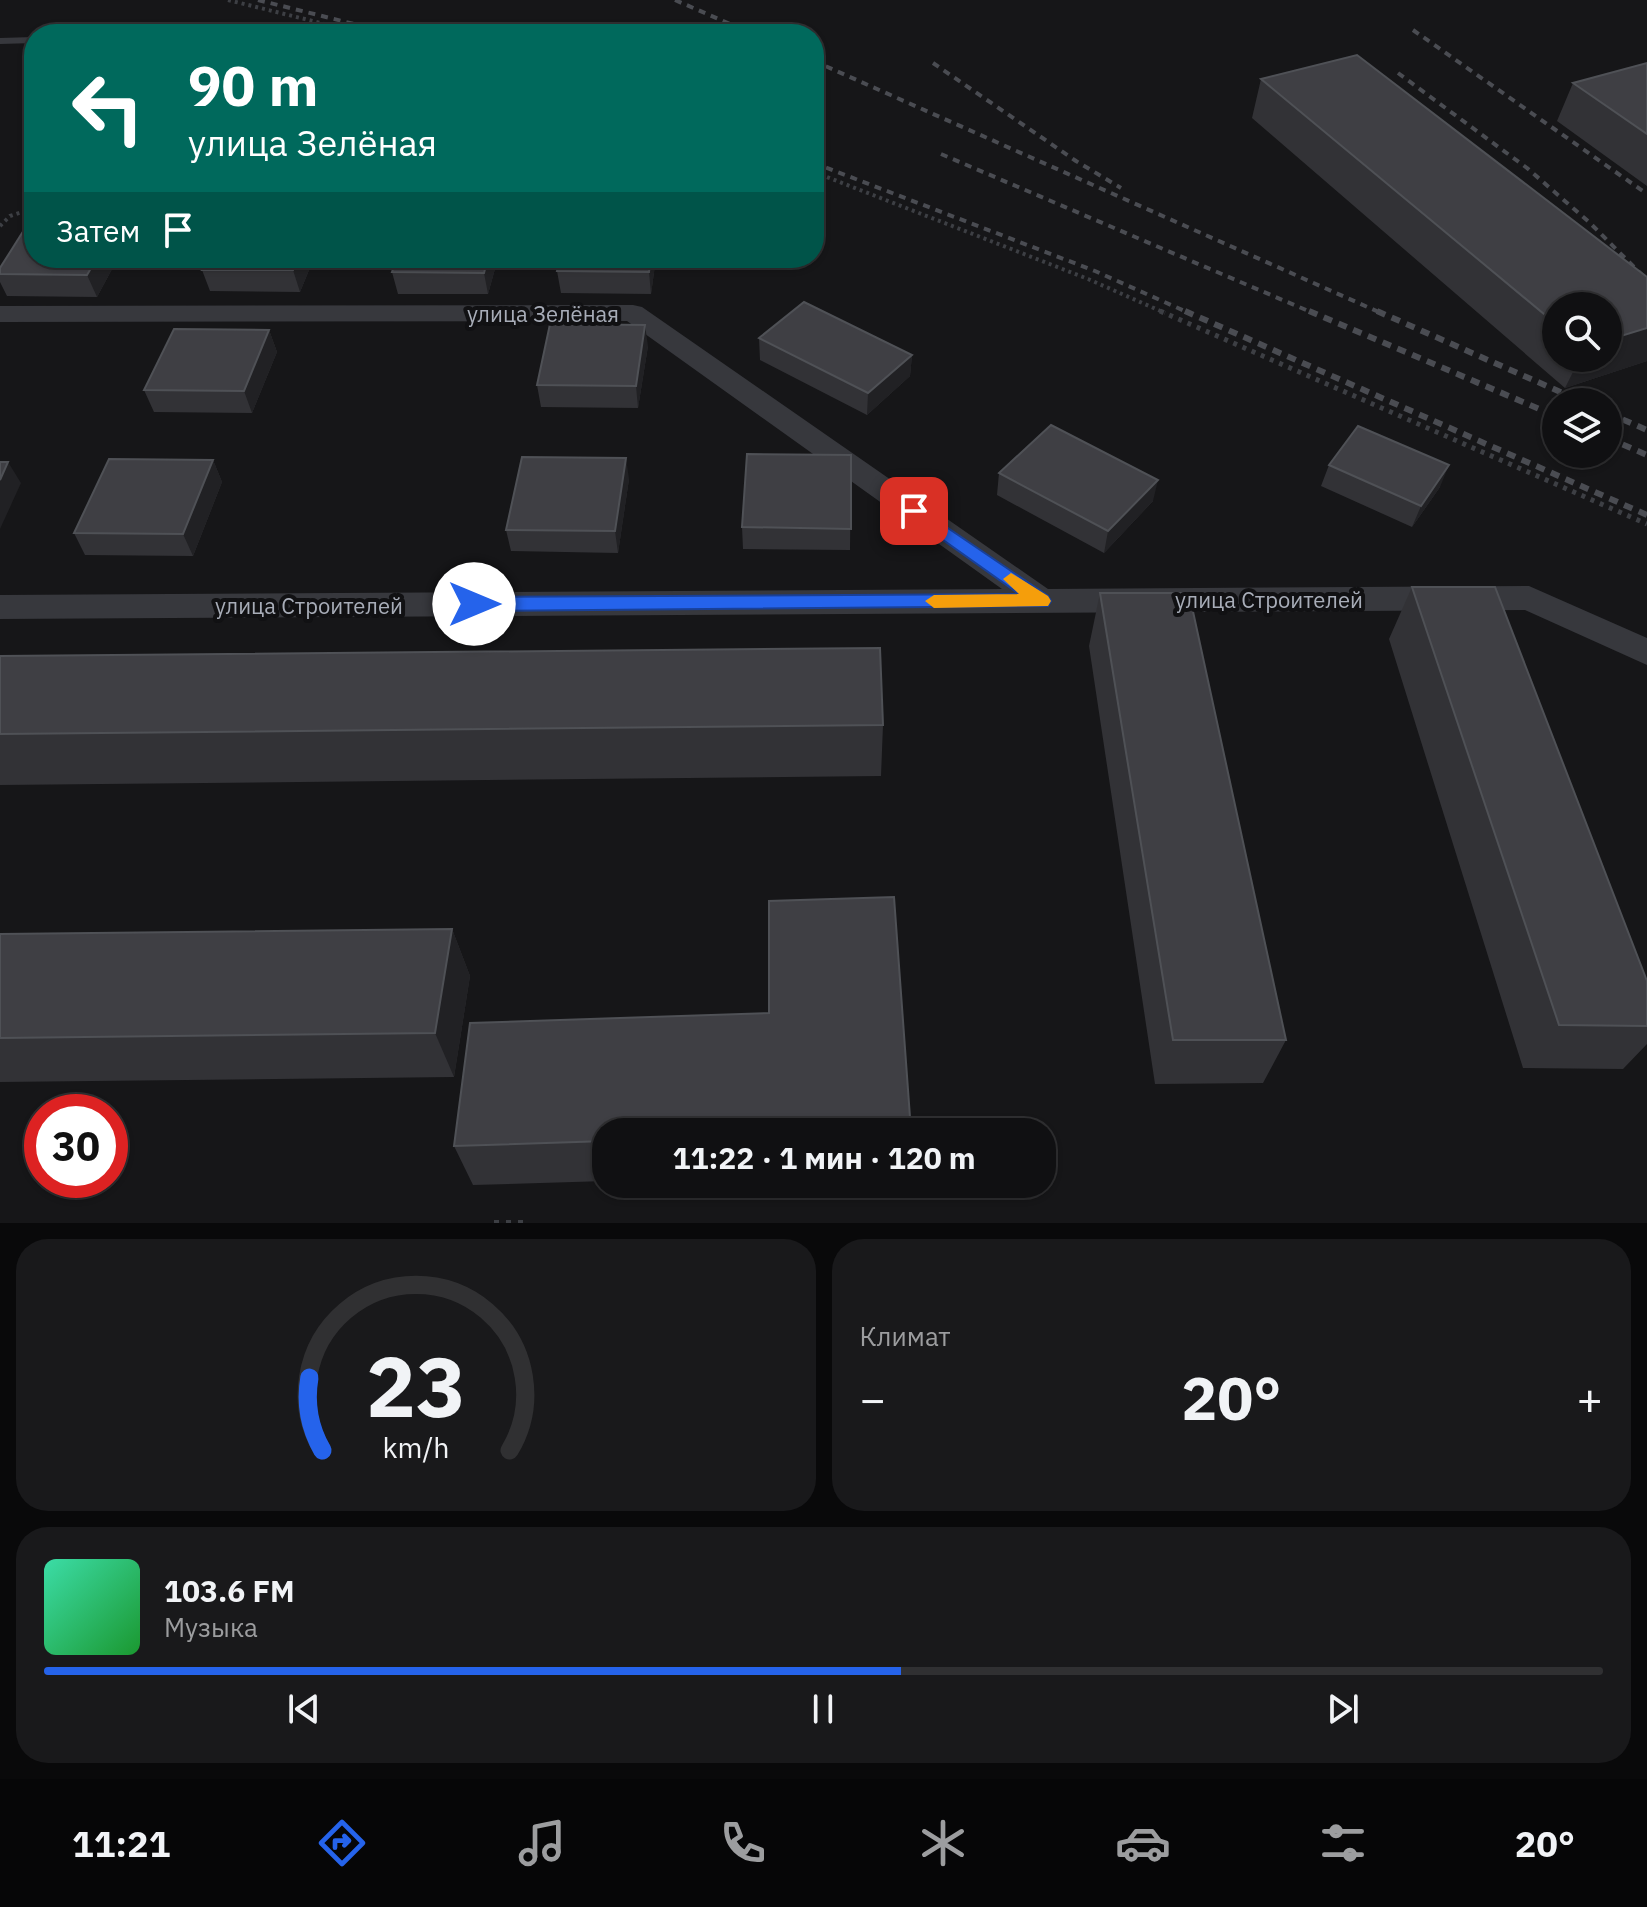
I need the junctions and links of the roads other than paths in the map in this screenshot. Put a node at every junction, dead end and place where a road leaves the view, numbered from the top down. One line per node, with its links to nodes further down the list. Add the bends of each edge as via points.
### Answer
1 (24, 40): 2 (lane)
2 (0, 41)
3 (0, 314): 4 (street, улица Зелёная, via 633,313)
4 (1042, 601): 5 (street, улица Строителей); 6 (street, улица Строителей, via 1529,598)
5 (0, 607)
6 (1647, 652)

